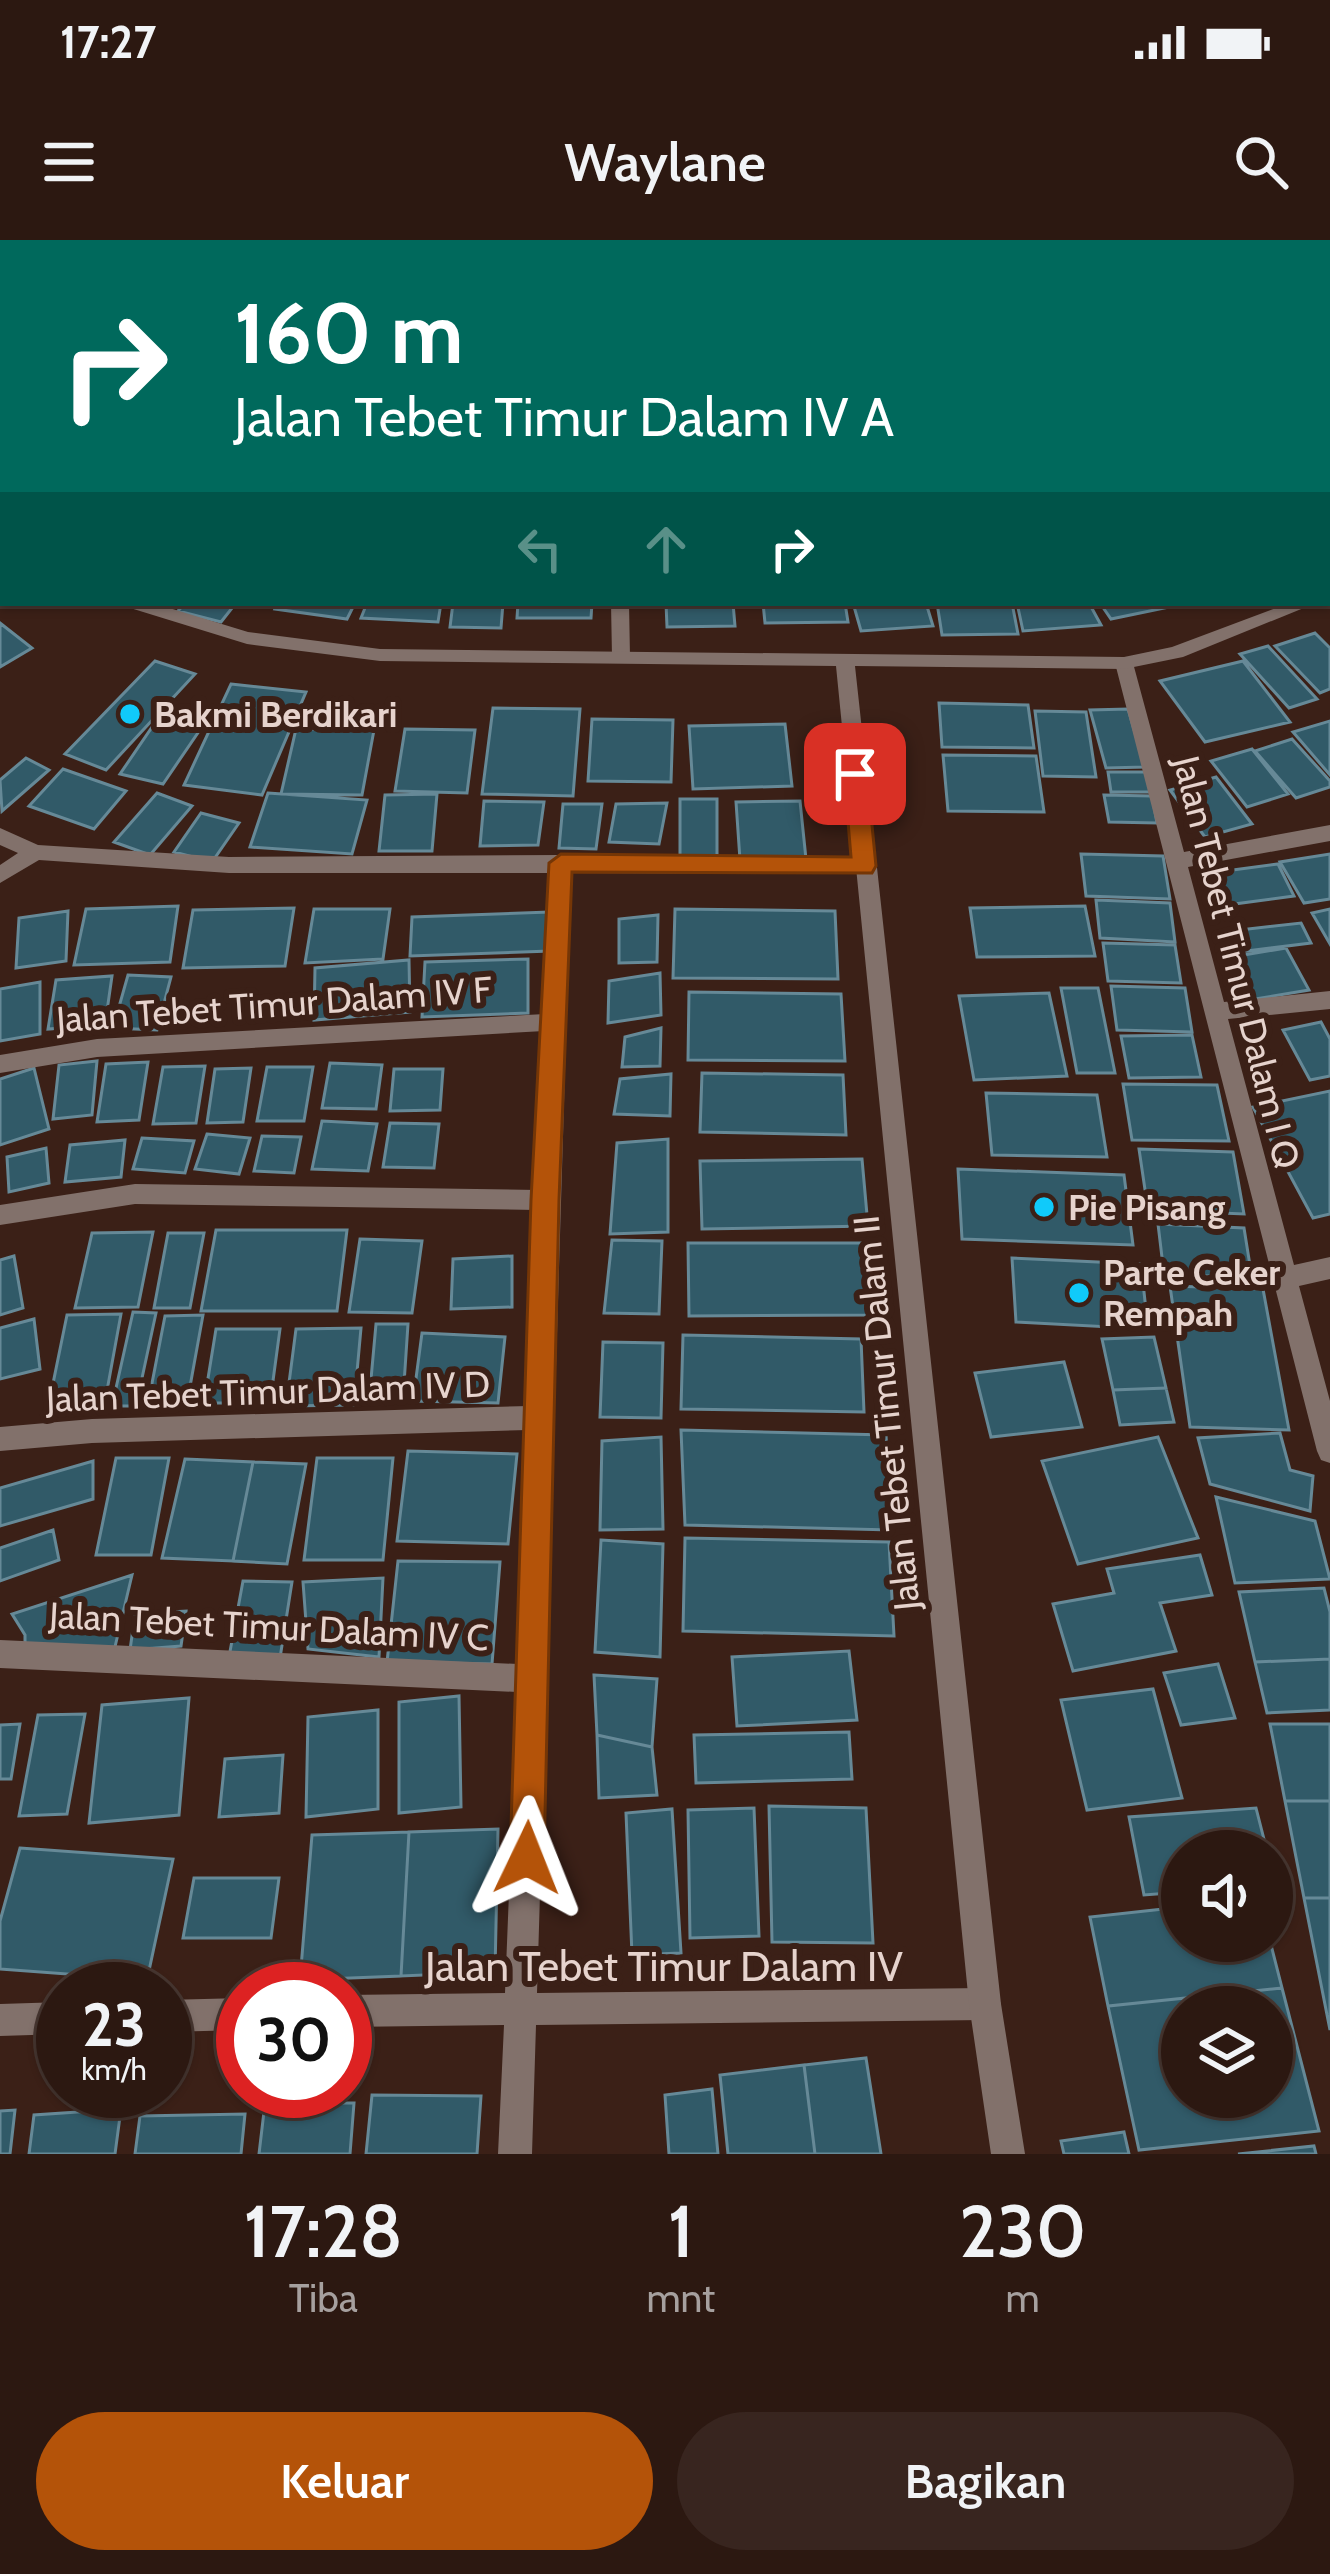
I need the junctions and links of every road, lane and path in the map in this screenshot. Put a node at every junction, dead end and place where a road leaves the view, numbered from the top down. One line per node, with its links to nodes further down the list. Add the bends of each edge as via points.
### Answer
1 (143, 606): 4 (street, via 314,649)
2 (620, 606): 4 (street)
3 (1299, 606): 6 (street, via 1176,653)
4 (622, 657): 5 (street)
5 (845, 662): 6 (street); 12 (street, Jalan Tebet Timur Dalam II)
6 (1124, 663): 10 (street, Jalan Tebet Timur Dalam I Q)
7 (1330, 832): 10 (street)
8 (0, 836): 9 (street)
9 (35, 852): 11 (street, via 229,865); 13 (street)
10 (1179, 861): 15 (street, Jalan Tebet Timur Dalam I Q)
11 (561, 863): 12 (street); 16 (street)
12 (864, 866): 27 (street, Jalan Tebet Timur Dalam II)
13 (0, 875)
14 (1330, 1000): 15 (street)
15 (1213, 1012): 21 (street, Jalan Tebet Timur Dalam I Q)
16 (554, 1022): 17 (street, Jalan Tebet Timur Dalam IV F, via 82,1049); 18 (street)
17 (0, 1064)
18 (545, 1200): 19 (street, via 135,1194); 22 (street)
19 (0, 1215)
20 (1330, 1268): 21 (street)
21 (1284, 1278): 24 (street, Jalan Tebet Timur Dalam I Q)
22 (538, 1418): 23 (street, Jalan Tebet Timur Dalam IV D); 26 (street)
23 (0, 1439)
24 (1330, 1451)
25 (0, 1654): 26 (street, Jalan Tebet Timur Dalam IV C)
26 (534, 1679): 28 (street)
27 (985, 2004): 28 (street, Jalan Tebet Timur Dalam IV); 33 (street, Jalan Tebet Timur Dalam II)
28 (523, 2007): 29 (street, Jalan Tebet Timur Dalam IV); 32 (street)
29 (372, 2010)
30 (36, 2019): 31 (street)
31 (0, 2020)
32 (514, 2154)
33 (1008, 2154)

